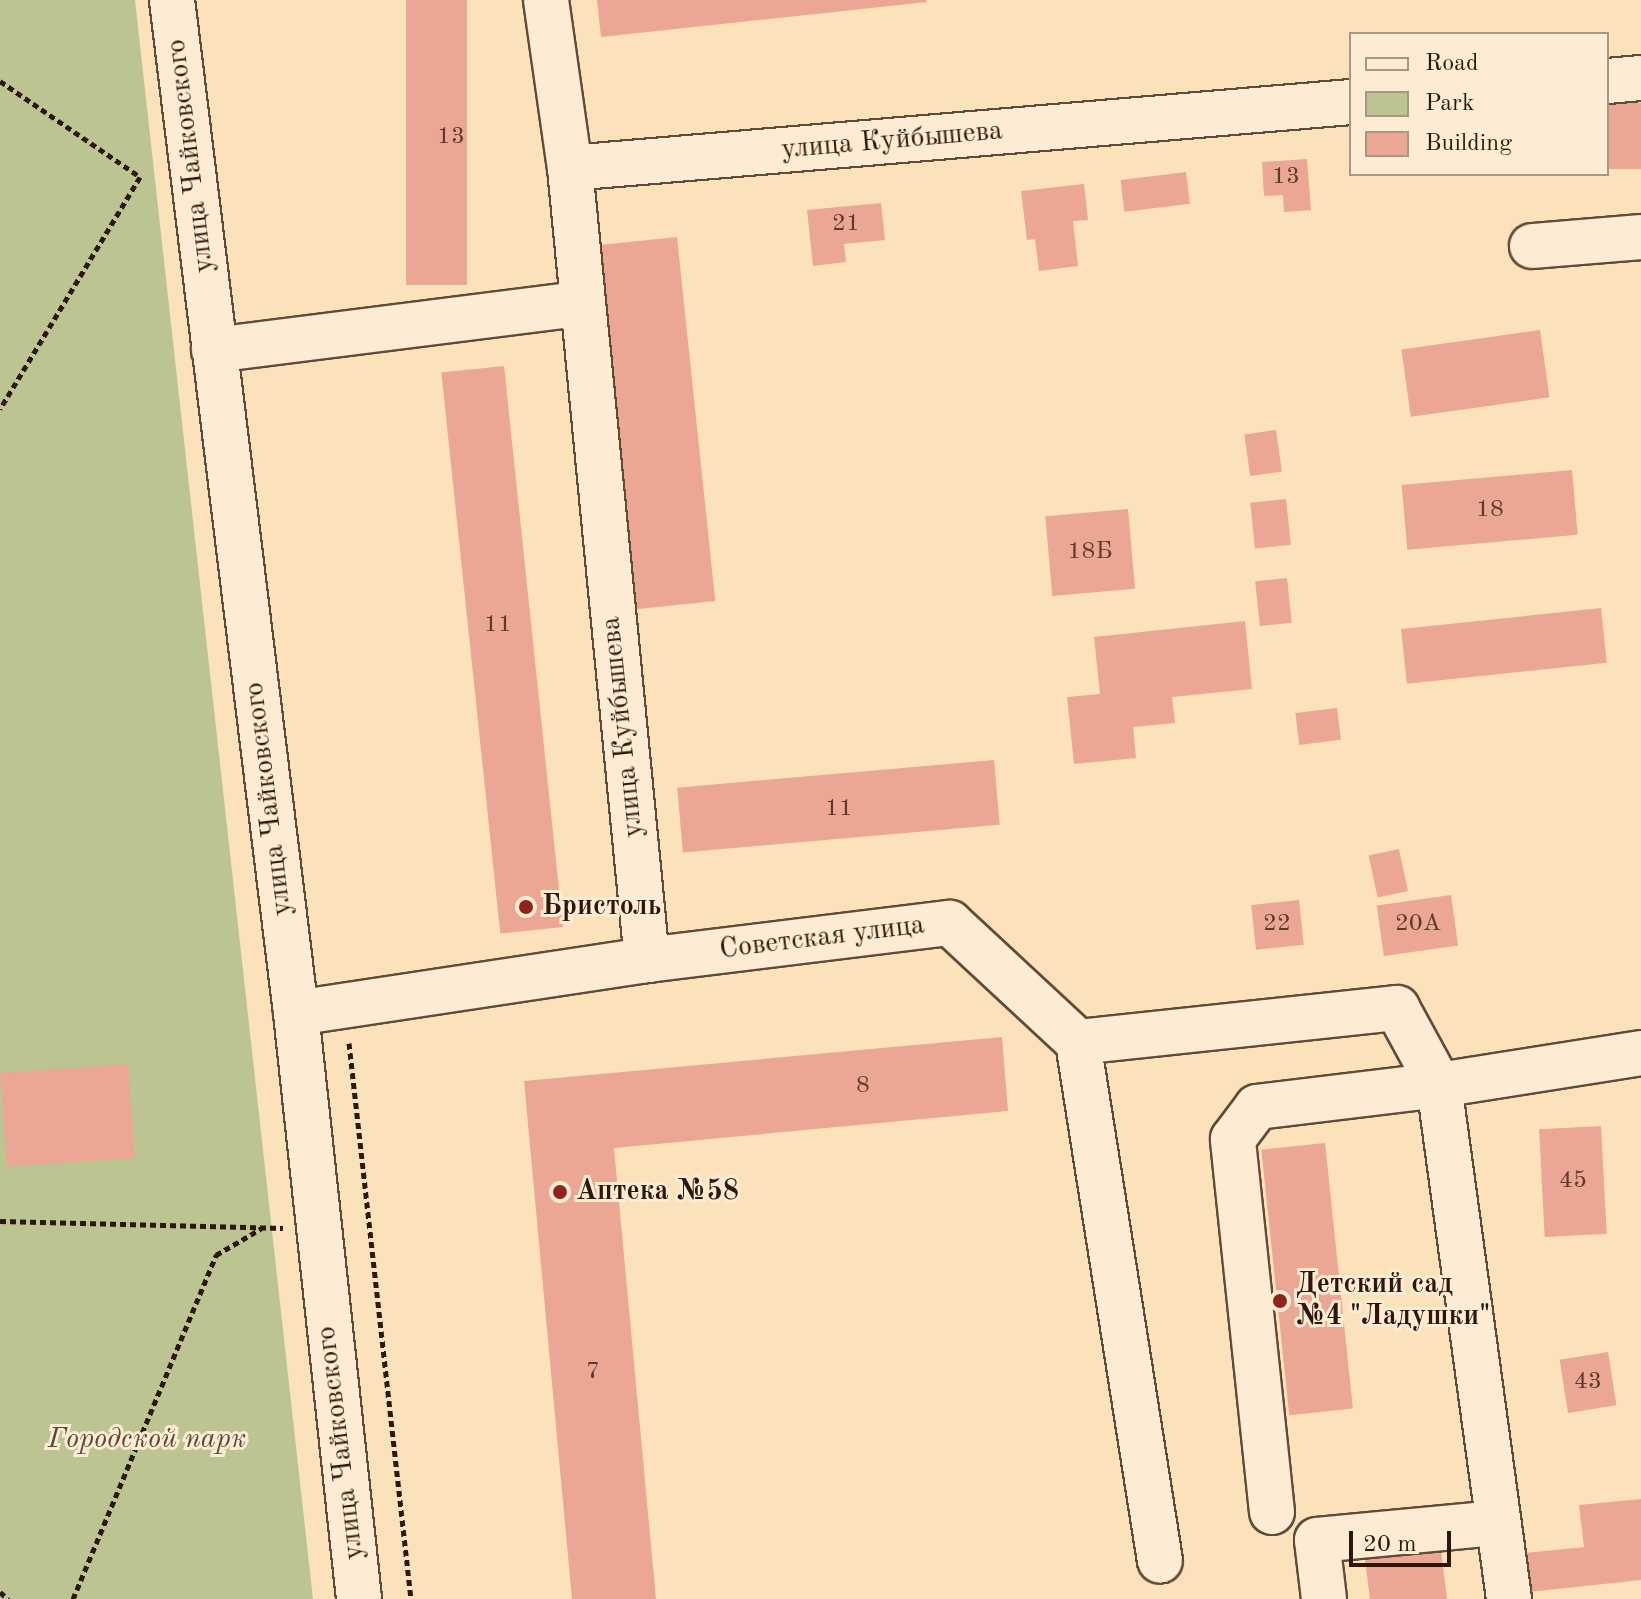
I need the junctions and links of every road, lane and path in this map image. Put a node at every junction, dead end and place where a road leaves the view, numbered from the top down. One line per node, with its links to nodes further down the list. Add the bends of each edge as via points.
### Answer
1 (172, 0): 11 (street, улица Чайковского)
2 (546, 0): 7 (street)
3 (1641, 78): 5 (street)
4 (0, 81): 12 (path, via 140,177)
5 (1609, 81)
6 (1349, 102): 7 (street, улица Куйбышева)
7 (570, 168): 10 (street, улица Куйбышева)
8 (1641, 237): 9 (street)
9 (1532, 246)
10 (579, 304): 11 (street); 13 (street, улица Куйбышева)
11 (214, 350): 15 (street, улица Чайковского)
12 (0, 409)
13 (647, 960): 14 (street, Советская улица); 16 (street, Советская улица, via 950,923)
14 (345, 1005): 15 (street, Советская улица); 20 (path)
15 (296, 1013): 22 (street, улица Чайковского)
16 (1078, 1042): 18 (street, via 1397,1008); 25 (street)
17 (1641, 1053): 18 (street)
18 (1439, 1085): 23 (street, via 1257,1107 1233,1139); 24 (street)
19 (0, 1221): 21 (path)
20 (369, 1222): 22 (path); 30 (path)
21 (262, 1228): 22 (path); 28 (path, via 216,1255)
22 (316, 1229): 29 (street, улица Чайковского)
23 (1272, 1512)
24 (1497, 1523): 31 (street, via 1317,1540); 32 (street)
25 (1160, 1561)
26 (0, 1592): 27 (path)
27 (8, 1599)
28 (73, 1599)
29 (359, 1599)
30 (411, 1599)
31 (1324, 1599)
32 (1509, 1599)

